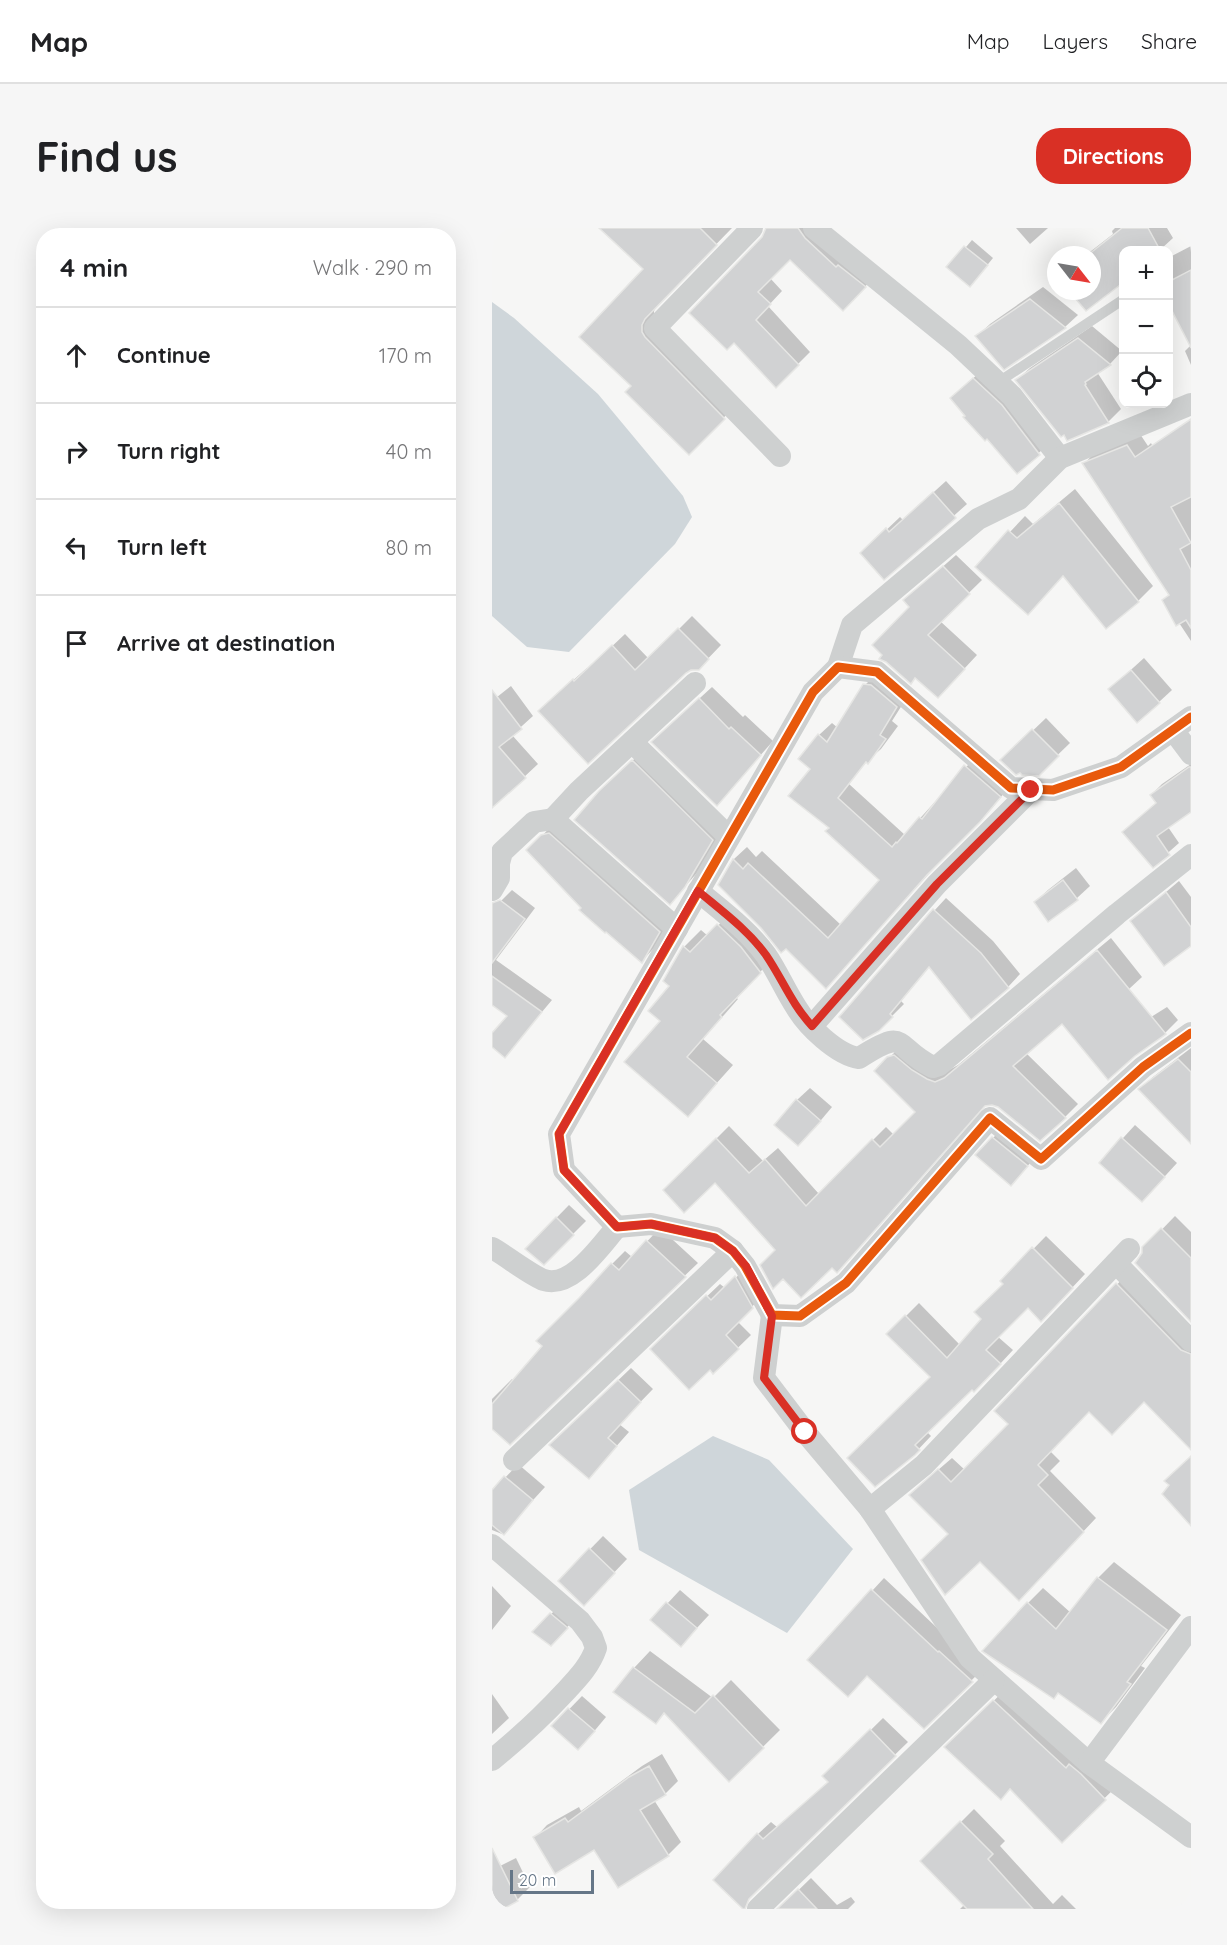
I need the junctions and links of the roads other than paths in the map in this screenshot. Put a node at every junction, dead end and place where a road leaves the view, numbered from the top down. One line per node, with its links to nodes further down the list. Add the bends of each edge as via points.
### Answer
1 (752, 228): 6 (street, via 655,328)
2 (814, 228): 4 (street, via 958,345)
3 (1121, 300): 4 (lane)
4 (997, 383): 7 (street)
5 (1191, 404): 7 (street)
6 (780, 456)
7 (1060, 458): 8 (street, via 1019,499 978,519 852,625)
8 (838, 668): 13 (street, via 877,672 1011,788); 15 (street, via 813,692)
9 (695, 683): 11 (street)
10 (1182, 724): 12 (street); 13 (street, via 1121,767 1053,790)
11 (632, 741): 14 (street); 15 (street)
12 (1191, 754)
13 (1031, 790): 20 (street, via 937,884)
14 (553, 819): 17 (street, via 534,822 502,852 499,878); 19 (street)
15 (729, 837): 18 (street)
16 (1191, 855): 20 (street, via 939,1065 929,1066 892,1040 859,1058 848,1056 832,1047)
17 (492, 890)
18 (698, 891): 19 (street); 20 (street, via 745,930 766,955 797,1010)
19 (677, 929): 22 (street, via 559,1134 564,1170)
20 (812, 1026)
21 (1191, 1033): 25 (street, via 1143,1067 1041,1159 990,1118 846,1283 800,1316)
22 (617, 1227): 23 (street, via 576,1273 559,1280 545,1280); 24 (street, via 651,1224 715,1238)
23 (492, 1248)
24 (733, 1251): 25 (street, via 746,1266); 27 (street)
25 (772, 1316): 28 (street, via 764,1378)
26 (1191, 1341): 28 (street, via 1123,1256 924,1465)
27 (514, 1460)
28 (870, 1509): 31 (street, via 970,1658)
29 (492, 1545): 32 (street, via 580,1621 596,1648 581,1675 530,1730)
30 (1191, 1627): 33 (street)
31 (994, 1680): 33 (street); 35 (street)
32 (492, 1760)
33 (1089, 1763): 34 (street)
34 (1191, 1838)
35 (758, 1909)

